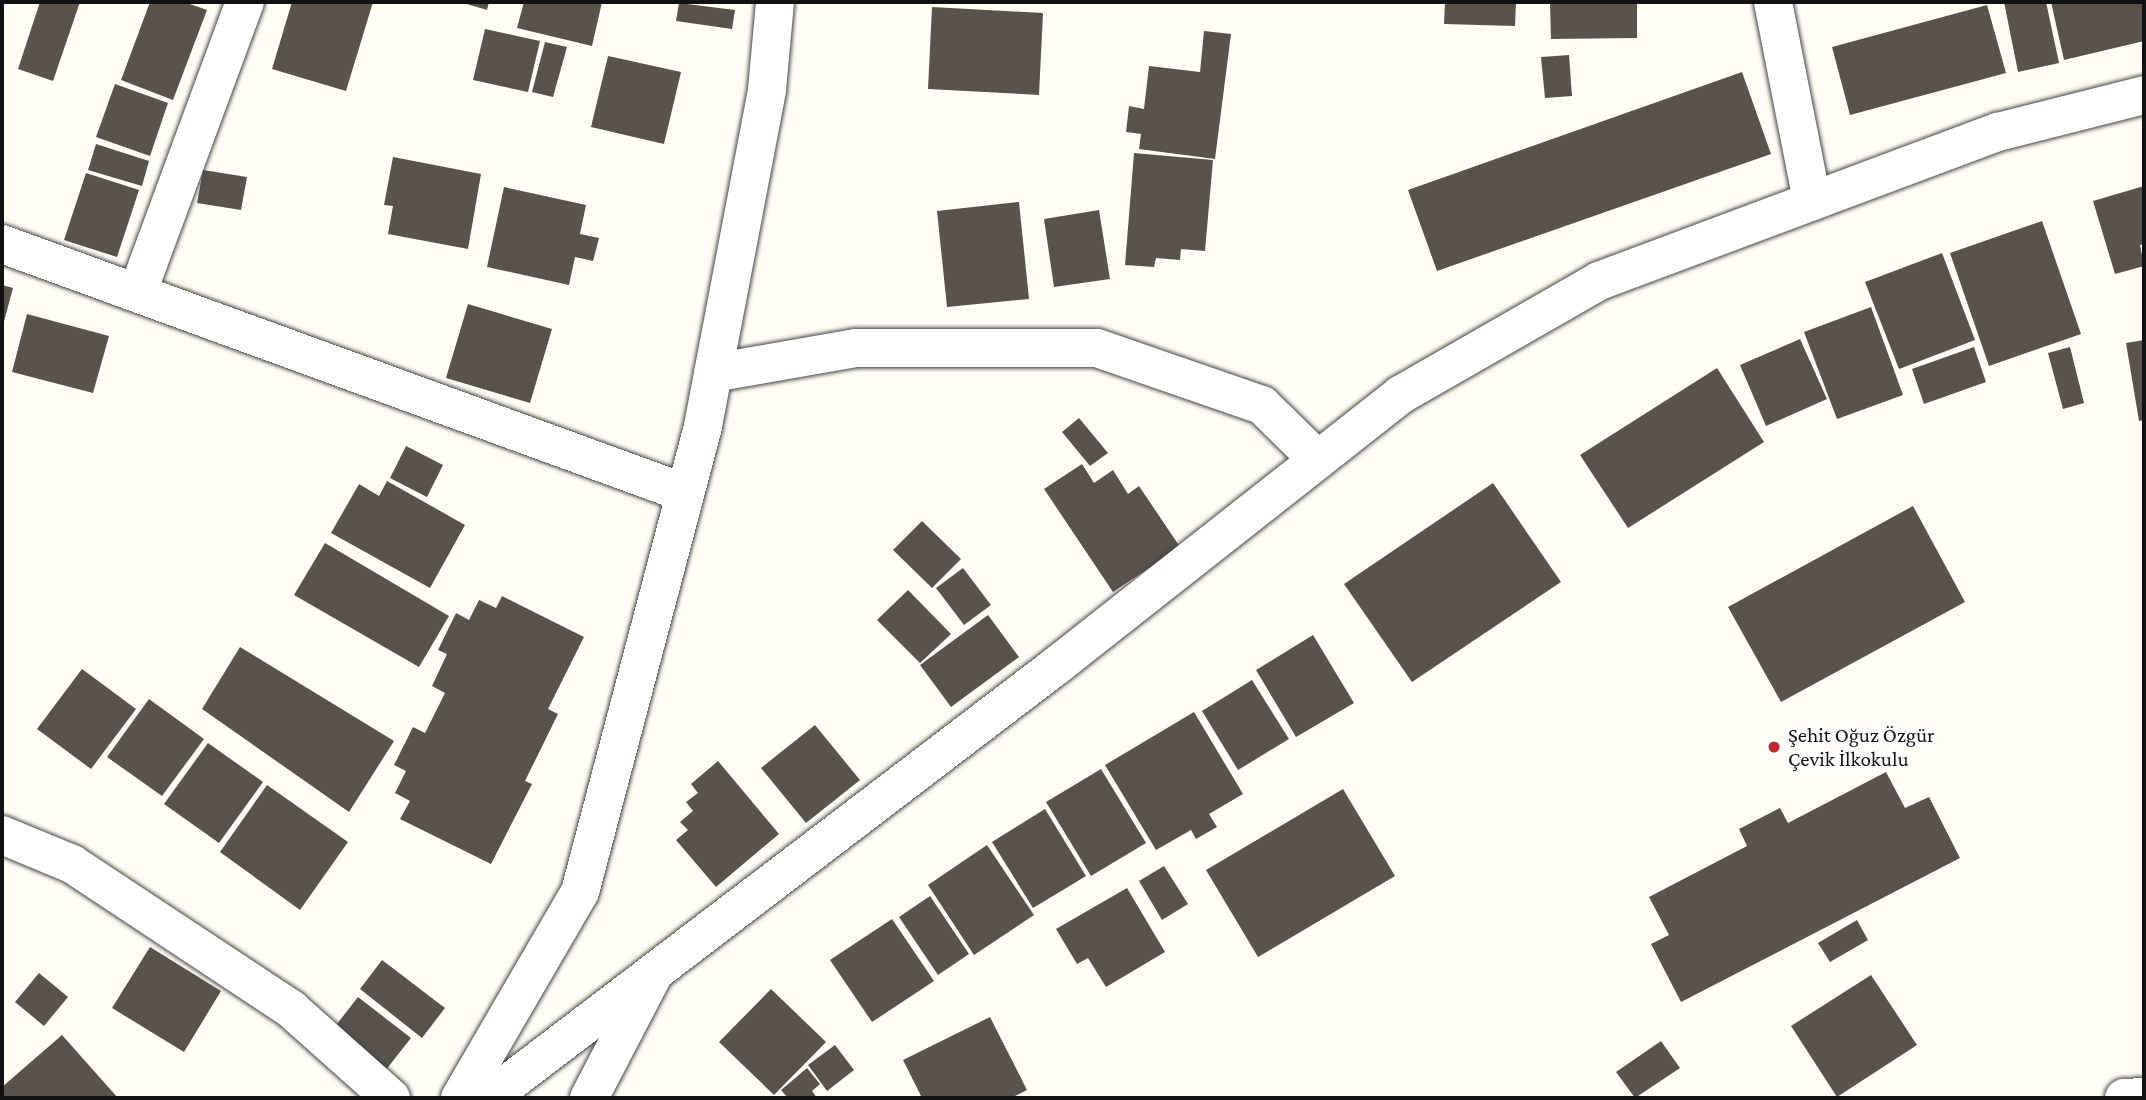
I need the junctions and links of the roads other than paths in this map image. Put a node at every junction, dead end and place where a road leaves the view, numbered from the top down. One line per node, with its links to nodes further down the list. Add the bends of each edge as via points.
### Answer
1 (245, 2): 7 (street)
2 (775, 2): 8 (street, via 766,90)
3 (1773, 2): 5 (street)
4 (2144, 95): 5 (street, via 1998,132)
5 (1812, 201): 9 (street, via 1599,281 1400,395)
6 (2, 244): 7 (street)
7 (138, 291): 10 (street)
8 (713, 373): 9 (street, via 856,348 1097,348 1262,405); 10 (street)
9 (1318, 460): 12 (street)
10 (685, 494): 15 (street, via 580,892)
11 (2, 835): 14 (street, via 72,864 291,1009)
12 (653, 973): 16 (street); 17 (street)
13 (2144, 1097): 18 (street)
14 (391, 1098)
15 (460, 1098)
16 (489, 1098)
17 (589, 1098)
18 (2124, 1098)

